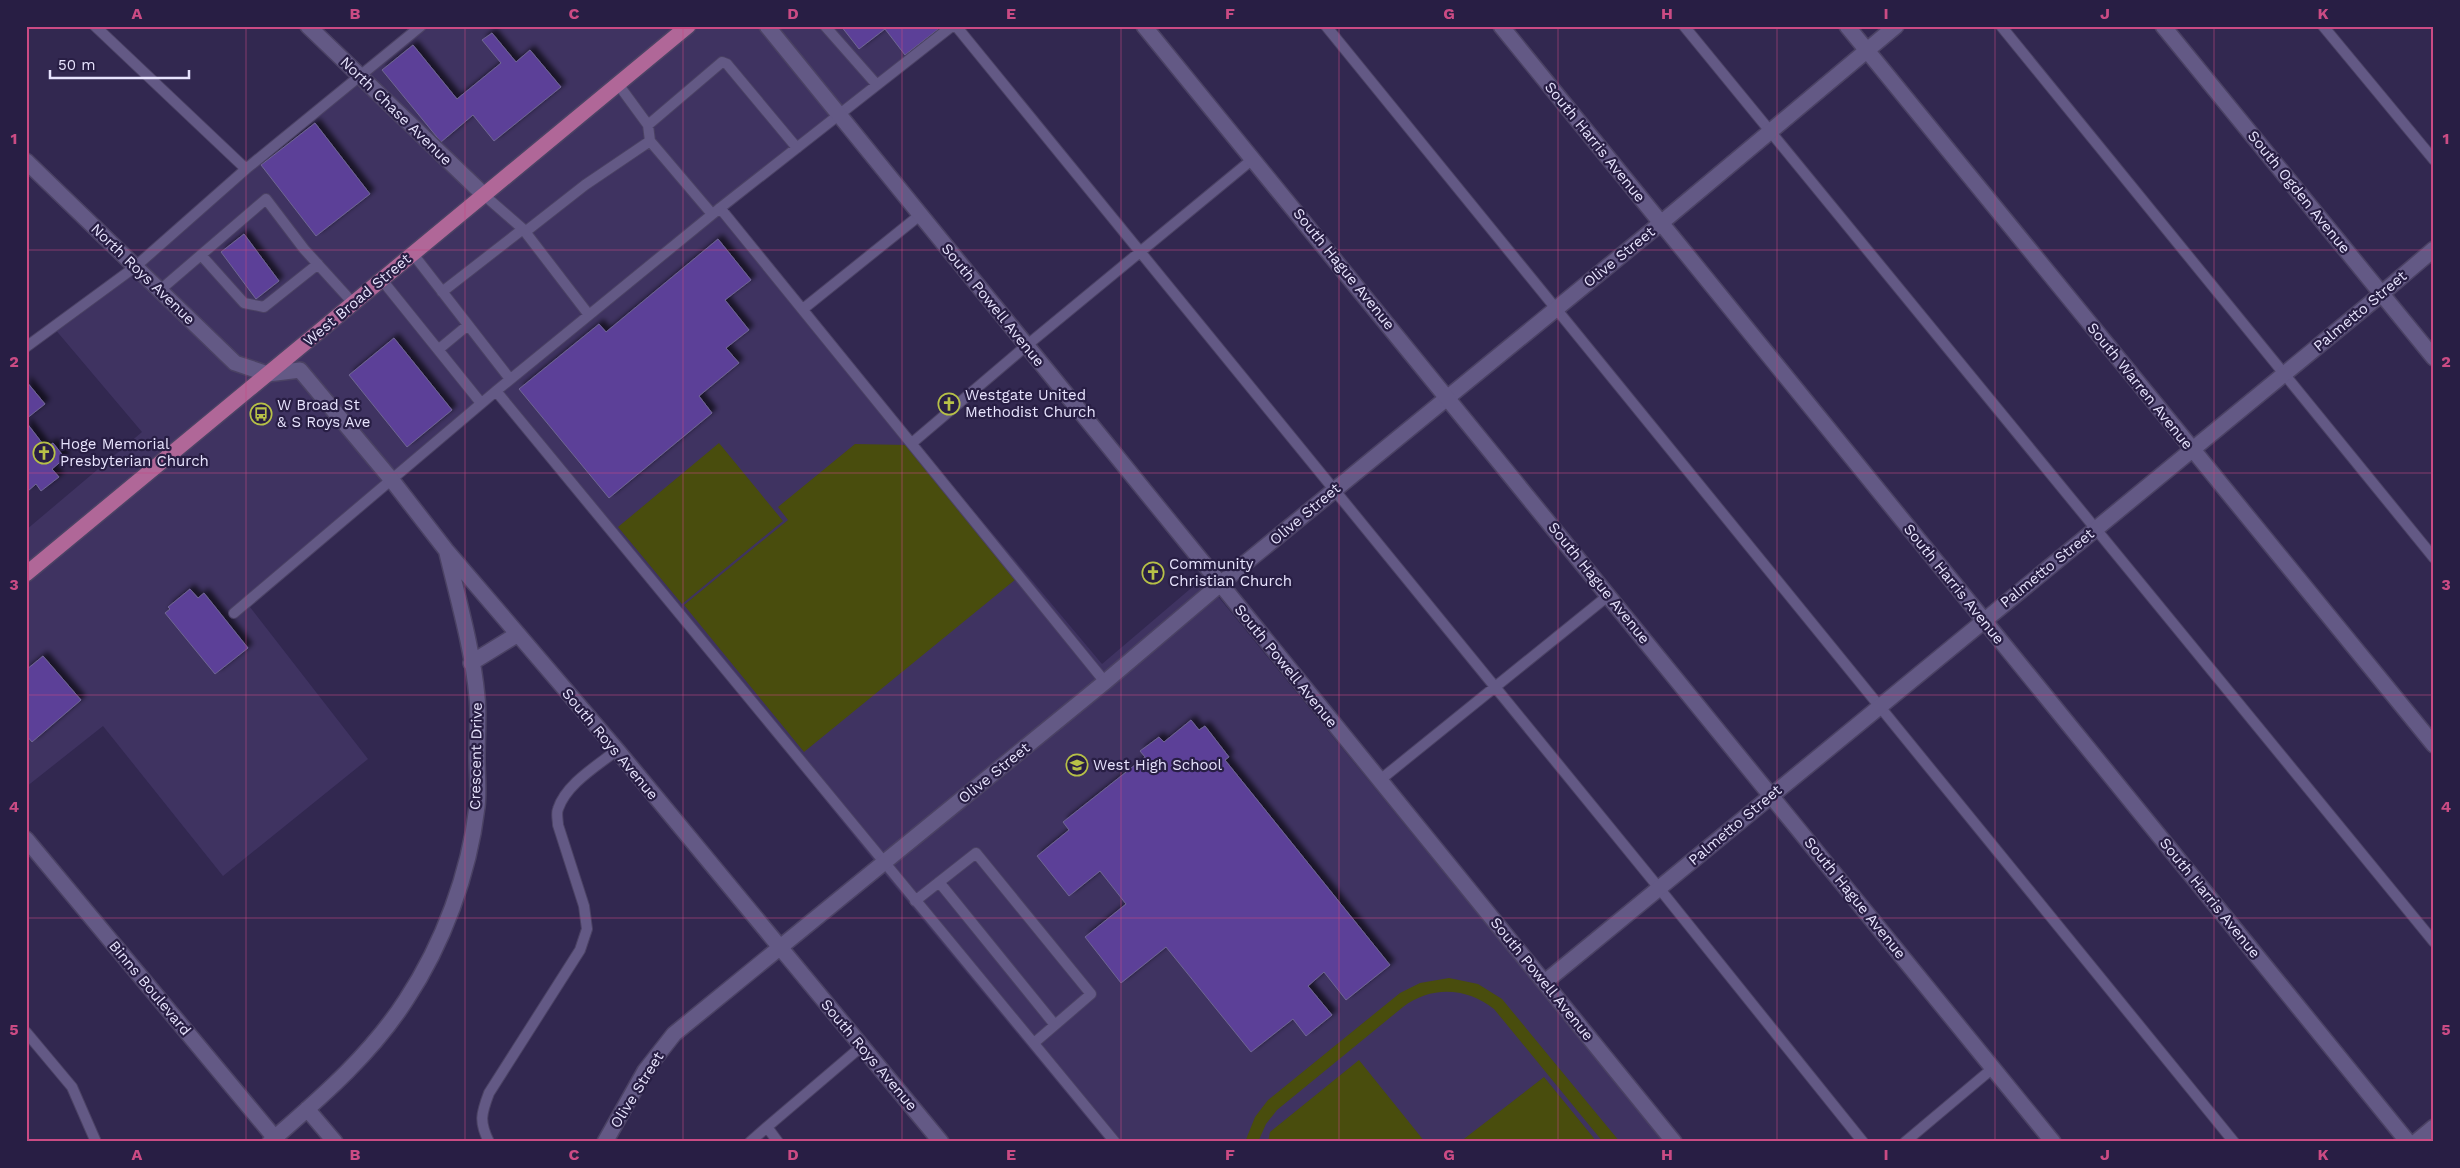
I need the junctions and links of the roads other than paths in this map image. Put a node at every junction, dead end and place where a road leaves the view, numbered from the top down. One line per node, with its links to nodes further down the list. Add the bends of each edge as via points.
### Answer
1 (95, 26): 29 (lane)
2 (308, 26): 18 (street, North Chase Avenue)
3 (421, 26): 18 (lane)
4 (688, 26): 19 (main road, West Broad Street)
5 (767, 26): 21 (street, South Powell Avenue)
6 (825, 26): 20 (lane)
7 (954, 26): 20 (lane); 36 (lane)
8 (1144, 26): 26 (street, South Hague Avenue)
9 (1326, 26): 47 (lane)
10 (1501, 26): 33 (street, South Harris Avenue)
11 (1684, 26): 23 (lane)
12 (1847, 26): 17 (street, South Warren Avenue)
13 (1896, 26): 17 (street, Olive Street)
14 (2001, 26): 55 (lane)
15 (2163, 26): 44 (street, South Ogden Avenue)
16 (2323, 26): 27 (lane)
17 (1867, 50): 23 (street, Olive Street); 61 (street, South Warren Avenue)
18 (361, 77): 29 (lane); 30 (street, North Chase Avenue)
19 (618, 84): 22 (lane); 30 (main road, West Broad Street)
20 (878, 85): 21 (lane)
21 (839, 115): 25 (lane); 32 (street, South Powell Avenue)
22 (648, 125): 24 (lane); 25 (lane, via 722,62)
23 (1770, 131): 33 (street, Olive Street); 64 (lane)
24 (650, 141): 31 (lane); 34 (lane)
25 (797, 148): 31 (lane)
26 (1254, 158): 36 (lane); 58 (street, South Hague Avenue)
27 (2434, 160)
28 (26, 161): 40 (street, North Roys Avenue)
29 (246, 170): 40 (lane)
30 (484, 195): 34 (lane); 37 (main road, West Broad Street)
31 (716, 211): 46 (lane); 48 (lane)
32 (920, 215): 46 (lane); 50 (street, South Powell Avenue)
33 (1661, 223): 47 (street, Olive Street); 71 (street, South Harris Avenue)
34 (524, 231): 43 (lane); 48 (lane)
35 (2434, 249): 44 (street, Palmetto Street)
36 (1141, 253): 50 (lane); 63 (lane)
37 (412, 254): 41 (main road, West Broad Street); 43 (lane)
38 (201, 255): 39 (lane, via 244,302 264,307); 39 (lane, via 266,199); 42 (lane)
39 (318, 264): 45 (lane)
40 (135, 267): 42 (street, North Roys Avenue); 51 (lane)
41 (382, 280): 45 (main road, West Broad Street); 52 (lane)
42 (159, 291): 54 (street, North Roys Avenue, via 235,363)
43 (442, 292): 49 (lane)
44 (2381, 293): 53 (street, South Ogden Avenue); 55 (street, Palmetto Street)
45 (353, 303): 54 (main road, West Broad Street)
46 (802, 309): 60 (lane)
47 (1555, 309): 58 (street, Olive Street); 76 (lane)
48 (589, 315): 56 (lane)
49 (468, 325): 52 (lane); 56 (lane)
50 (1026, 346): 60 (lane); 68 (street, South Powell Avenue)
51 (26, 347)
52 (439, 350): 59 (lane)
53 (2434, 358)
54 (268, 374): 62 (street, South Roys Avenue, via 300,370); 67 (main road, West Broad Street)
55 (2284, 374): 61 (street, Palmetto Street); 66 (lane)
56 (510, 379): 57 (lane)
57 (496, 391): 59 (lane); 82 (lane)
58 (1447, 396): 63 (street, Olive Street); 69 (street, South Hague Avenue)
59 (481, 403): 62 (lane)
60 (912, 443): 74 (lane)
61 (2192, 449): 64 (street, Palmetto Street); 77 (street, South Warren Avenue)
62 (391, 478): 65 (street, South Roys Avenue); 70 (lane)
63 (1334, 490): 68 (street, Olive Street); 75 (lane)
64 (2095, 528): 71 (street, Palmetto Street); 86 (lane)
65 (446, 550): 72 (street, South Roys Avenue); 73 (street, Crescent Drive)
66 (2434, 558)
67 (26, 574)
68 (1220, 585): 74 (street, Olive Street); 79 (street, South Powell Avenue)
69 (1609, 595): 75 (lane); 80 (street, South Hague Avenue)
70 (234, 613)
71 (1984, 620): 76 (street, Palmetto Street); 111 (street, South Harris Avenue)
72 (518, 634): 73 (street); 78 (street, South Roys Avenue)
73 (471, 663): 94 (street, Crescent Drive, via 477,697 477,806 453,906 406,1000 373,1043)
74 (1106, 682): 82 (street, Olive Street)
75 (1496, 688): 79 (lane); 84 (lane)
76 (1880, 706): 80 (street, Palmetto Street); 110 (lane)
77 (2434, 746)
78 (617, 750): 87 (street, South Roys Avenue); 100 (lane, via 574,785 563,797 557,811 558,825 584,906 587,929 580,950 488,1093 482,1112 482,1127)
79 (1380, 780): 88 (street, South Powell Avenue)
80 (1771, 795): 84 (street, Palmetto Street); 93 (street, South Hague Avenue)
81 (26, 839): 97 (street, Binns Boulevard)
82 (883, 863): 85 (lane); 87 (street, Olive Street)
83 (939, 882): 85 (lane); 89 (lane); 89 (lane, via 976,853 1091,994)
84 (1659, 888): 88 (street, Palmetto Street); 107 (lane)
85 (915, 901): 91 (lane)
86 (2434, 942)
87 (779, 947): 92 (street, South Roys Avenue); 101 (street, Olive Street, via 674,1034 645,1071)
88 (1545, 982): 106 (street, South Powell Avenue)
89 (1055, 1025): 91 (lane)
90 (26, 1032): 98 (lane, via 72,1088)
91 (1034, 1043): 105 (lane)
92 (862, 1046): 96 (lane); 104 (street, South Roys Avenue)
93 (1993, 1068): 108 (lane); 109 (street, South Hague Avenue)
94 (307, 1109): 97 (street, Crescent Drive); 99 (street)
95 (2434, 1127): 112 (street)
96 (767, 1128): 102 (lane); 103 (lane)
97 (272, 1140)
98 (96, 1142)
99 (335, 1142)
100 (489, 1142)
101 (605, 1142)
102 (750, 1142)
103 (778, 1142)
104 (941, 1142)
105 (1115, 1142)
106 (1674, 1142)
107 (1863, 1142)
108 (1905, 1142)
109 (2053, 1142)
110 (2234, 1142)
111 (2408, 1142)
112 (2416, 1142)

